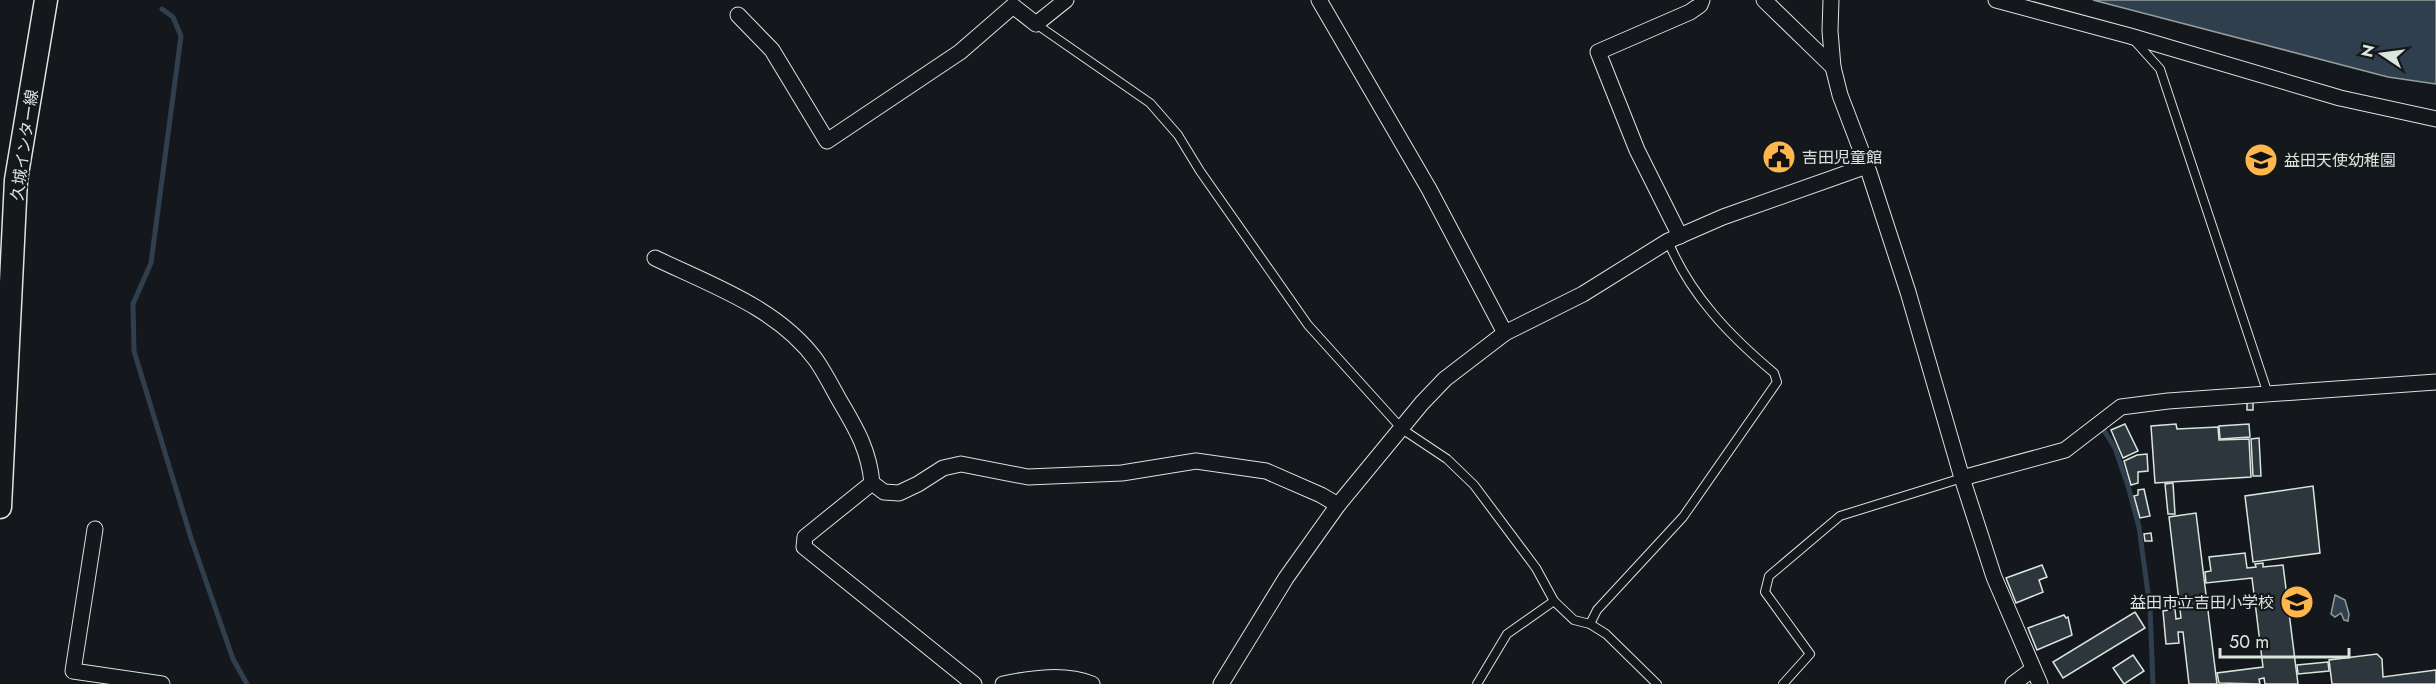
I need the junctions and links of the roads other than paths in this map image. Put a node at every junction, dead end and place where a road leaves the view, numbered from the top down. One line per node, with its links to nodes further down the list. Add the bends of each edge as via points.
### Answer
1 (46, 0): 23 (main road, 久城インター線, via 16,180)
2 (1066, 0): 9 (street)
3 (1319, 0): 16 (street, via 1429,189)
4 (1702, 0): 14 (street, via 1690,12 1598,52)
5 (1764, 0): 11 (street)
6 (1831, 0): 11 (street)
7 (1996, 0): 10 (street)
8 (738, 15): 9 (street, via 772,50 827,141 960,52 1013,6)
9 (1036, 24): 19 (lane, via 1150,103 1178,135 1308,325)
10 (2130, 36): 12 (street, via 2340,99); 18 (lane, via 2160,69)
11 (1833, 67): 13 (street)
12 (2436, 118)
13 (1867, 166): 14 (street, via 1733,213); 20 (street)
14 (1674, 239): 16 (street, via 1583,294); 26 (lane, via 1679,268 1694,290 1730,333 1774,373 1777,382 1683,517 1597,610)
15 (655, 258): 21 (street, via 751,304 783,327 815,359 853,423 870,461)
16 (1506, 333): 19 (street, via 1445,379)
17 (2436, 382): 18 (street)
18 (2268, 394): 20 (street, via 2121,407 2065,450)
19 (1402, 429): 22 (street); 25 (lane, via 1447,459 1474,485 1536,568)
20 (1962, 478): 27 (street, via 1994,577); 36 (lane, via 1840,516 1769,576 1766,592 1810,654)
21 (872, 483): 22 (street, via 884,492 899,493 943,468 961,464 1028,477 1122,474 1196,461 1266,471); 30 (street, via 805,537 804,547)
22 (1338, 505): 33 (street, via 1286,578)
23 (0, 507)
24 (95, 529): 28 (street)
25 (1554, 601): 26 (lane, via 1574,620); 34 (lane, via 1507,634)
26 (1590, 624): 35 (lane, via 1606,634)
27 (2033, 669): 37 (street); 38 (street)
28 (72, 677): 29 (street)
29 (162, 684)
30 (974, 684)
31 (1003, 684): 32 (street, via 1068,678)
32 (1092, 684)
33 (1221, 684)
34 (1477, 684)
35 (1657, 684)
36 (1783, 684)
37 (2013, 684)
38 (2040, 684)

